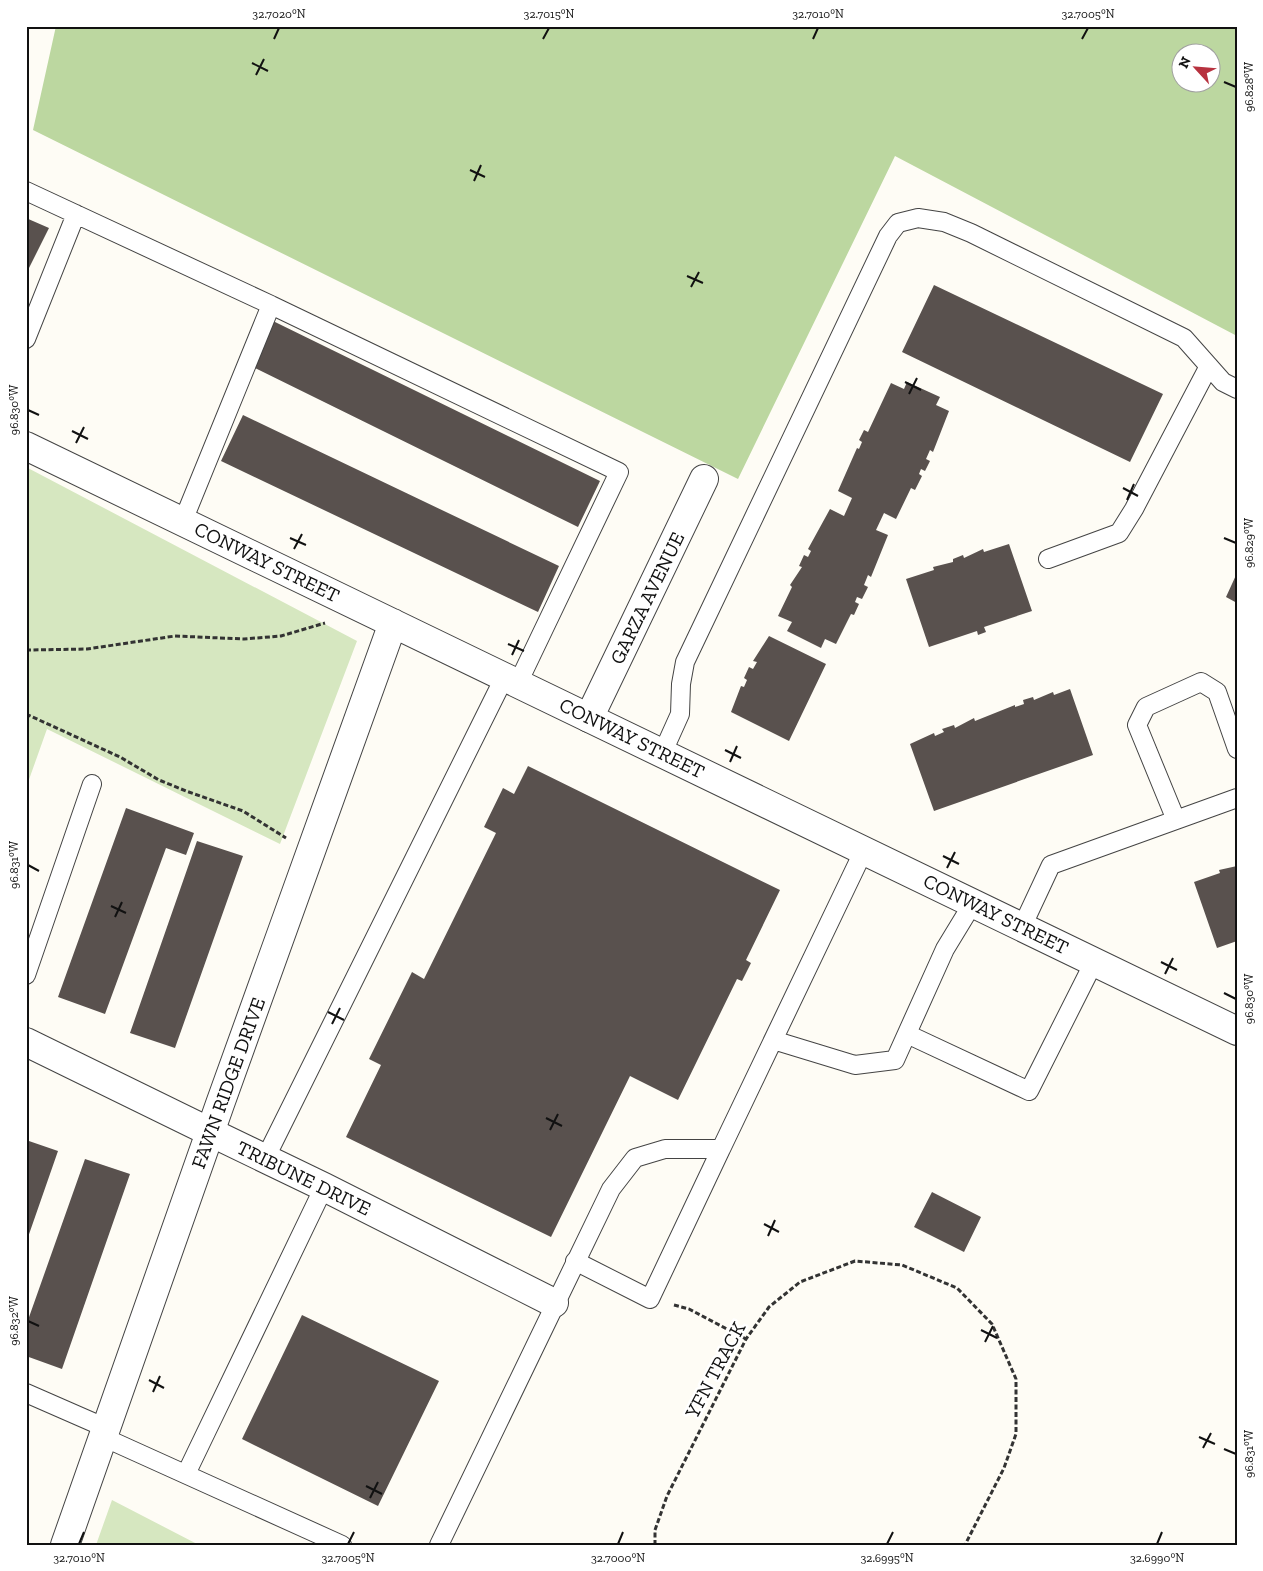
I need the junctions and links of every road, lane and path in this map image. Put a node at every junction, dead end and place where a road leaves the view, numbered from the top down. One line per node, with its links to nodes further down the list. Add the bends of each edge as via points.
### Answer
1 (26, 191): 2 (lane)
2 (76, 214): 3 (lane); 4 (lane)
3 (271, 305): 9 (lane); 14 (lane, via 619,472)
4 (26, 340)
5 (1209, 366): 6 (lane, via 1223,382); 10 (lane, via 1119,533); 18 (lane, via 1184,338 971,233 936,220 918,218 898,223 888,236 685,662 680,714)
6 (1237, 389)
7 (26, 446): 9 (street, CONWAY STREET)
8 (704, 479): 16 (street, GARZA AVENUE)
9 (183, 521): 12 (street, CONWAY STREET)
10 (1048, 559)
11 (327, 622): 13 (path, via 281,636 244,639 175,636 87,649)
12 (393, 623): 14 (street, CONWAY STREET); 32 (street, FAWN RIDGE DRIVE)
13 (26, 650)
14 (512, 679): 16 (street, CONWAY STREET); 34 (lane)
15 (26, 714): 22 (path, via 120,757 159,780 243,811)
16 (589, 718): 18 (street, CONWAY STREET)
17 (1237, 749): 21 (lane, via 1217,692 1201,682 1146,707 1138,725)
18 (662, 754): 23 (street, CONWAY STREET)
19 (92, 784): 27 (lane)
20 (1237, 798): 21 (lane)
21 (1176, 820): 25 (lane, via 1051,865)
22 (286, 838)
23 (864, 850): 24 (street, CONWAY STREET); 30 (lane)
24 (973, 903): 25 (street, CONWAY STREET); 29 (lane, via 945,949)
25 (1022, 927): 26 (street, CONWAY STREET)
26 (1094, 962): 28 (street, CONWAY STREET); 29 (lane, via 1029,1091)
27 (26, 975)
28 (1237, 1031)
29 (907, 1034): 30 (lane, via 895,1060 855,1065)
30 (772, 1040): 33 (lane)
31 (26, 1042): 32 (street, TRIBUNE DRIVE)
32 (210, 1132): 34 (street, TRIBUNE DRIVE); 41 (street, FAWN RIDGE DRIVE)
33 (721, 1148): 36 (lane, via 665,1149 635,1158 611,1189); 37 (lane)
34 (265, 1158): 35 (street, TRIBUNE DRIVE)
35 (324, 1187): 38 (street, TRIBUNE DRIVE); 42 (lane)
36 (576, 1261): 37 (lane); 38 (lane)
37 (650, 1299): 39 (path, via 689,1309)
38 (554, 1304): 45 (lane)
39 (746, 1338): 46 (path, YFN TRACK, via 667,1496 655,1530); 47 (path, YFN TRACK, via 769,1307 800,1282 855,1262 902,1265 957,1288 992,1324 1016,1379 1016,1434 1004,1468)
40 (26, 1393): 41 (lane)
41 (104, 1433): 42 (lane); 43 (street, FAWN RIDGE DRIVE)
42 (186, 1474): 44 (lane)
43 (65, 1545)
44 (342, 1545)
45 (439, 1545)
46 (655, 1545)
47 (965, 1545)

